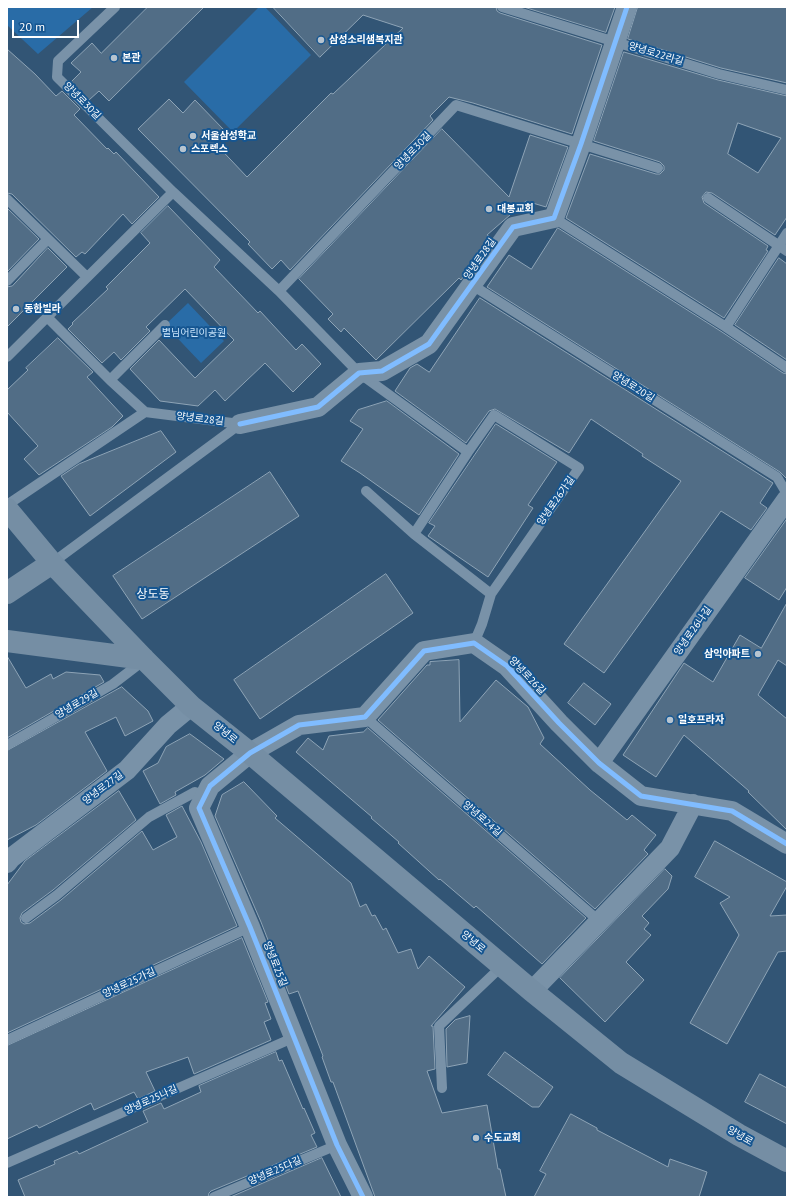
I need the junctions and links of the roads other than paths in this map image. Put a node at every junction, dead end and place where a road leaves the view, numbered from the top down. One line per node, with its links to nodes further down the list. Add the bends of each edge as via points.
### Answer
1 (115, 7): 8 (lane, 양녕로30길, via 58,61 57,77)
2 (502, 7): 4 (lane, 양녕로22라길)
3 (627, 7): 4 (street)
4 (616, 42): 5 (lane, 양녕로22라길, via 719,74); 6 (street)
5 (787, 90)
6 (581, 144): 7 (lane); 11 (street); 18 (lane, 양녕로30길, via 456,105)
7 (658, 168)
8 (173, 192): 15 (lane); 18 (lane, 양녕로30길)
9 (708, 198): 14 (lane)
10 (7, 199): 13 (lane)
11 (554, 218): 17 (street, 양녕로28길, via 513,227); 21 (lane)
12 (787, 233): 14 (lane)
13 (48, 239): 15 (lane); 16 (lane)
14 (783, 248): 21 (lane)
15 (87, 277): 19 (lane)
16 (7, 281)
17 (472, 285): 24 (street, 양녕로28길, via 429,344 382,371); 30 (lane, 양녕로20길, via 777,477)
18 (279, 291): 24 (lane, 양녕로30길)
19 (47, 317): 22 (lane); 25 (lane)
20 (165, 325): 25 (lane)
21 (726, 327): 23 (lane)
22 (7, 358)
23 (787, 368)
24 (359, 373): 27 (street, 양녕로28길, via 318,407); 28 (lane)
25 (110, 380): 26 (lane)
26 (145, 412): 27 (lane, 양녕로28길); 32 (lane)
27 (240, 424): 35 (lane)
28 (468, 452): 34 (lane, 양녕로26가길); 37 (lane, 양녕로26가길, via 494,415 579,468)
29 (366, 491): 34 (lane)
30 (787, 494)
31 (787, 499): 45 (street, 양녕로26나길)
32 (7, 505)
33 (7, 509): 35 (main road, 양녕로)
34 (414, 534): 37 (lane)
35 (52, 563): 36 (main road); 40 (main road, 양녕로)
36 (7, 593)
37 (491, 594): 39 (lane, 양녕로26가길)
38 (7, 641): 40 (main road)
39 (474, 643): 42 (street, via 424,651); 45 (street, 양녕로26길, via 507,666)
40 (144, 659): 41 (main road, 양녕로); 43 (lane, 양녕로29길, via 113,684)
41 (192, 706): 44 (main road, 양녕로); 49 (street, 양녕로27길, via 168,725 127,770)
42 (365, 717): 44 (street, via 299,726); 51 (lane, 양녕로24길)
43 (7, 744)
44 (250, 753): 46 (street, 양녕로25길, via 210,786); 53 (main road, 양녕로)
45 (600, 764): 47 (street, 양녕로26길, via 641,796)
46 (205, 797): 50 (lane, via 195,792 148,817 57,895); 52 (street, 양녕로25길, via 199,808)
47 (693, 804): 48 (street, 양녕로26길, via 732,811); 51 (street, via 670,848)
48 (786, 842)
49 (7, 863)
50 (26, 918)
51 (599, 921): 54 (street)
52 (250, 927): 55 (street, 양녕로25길); 56 (lane, 양녕로25가길)
53 (502, 966): 54 (main road, 양녕로); 57 (lane, via 439,1026)
54 (532, 992): 59 (main road, 양녕로, via 621,1063)
55 (295, 1037): 58 (street, 양녕로25길); 60 (lane, 양녕로25나길)
56 (7, 1040)
57 (442, 1088)
58 (337, 1145): 61 (lane, 양녕로25다길); 62 (street, 양녕로25길)
59 (787, 1162)
60 (7, 1163)
61 (214, 1197)
62 (363, 1197)

